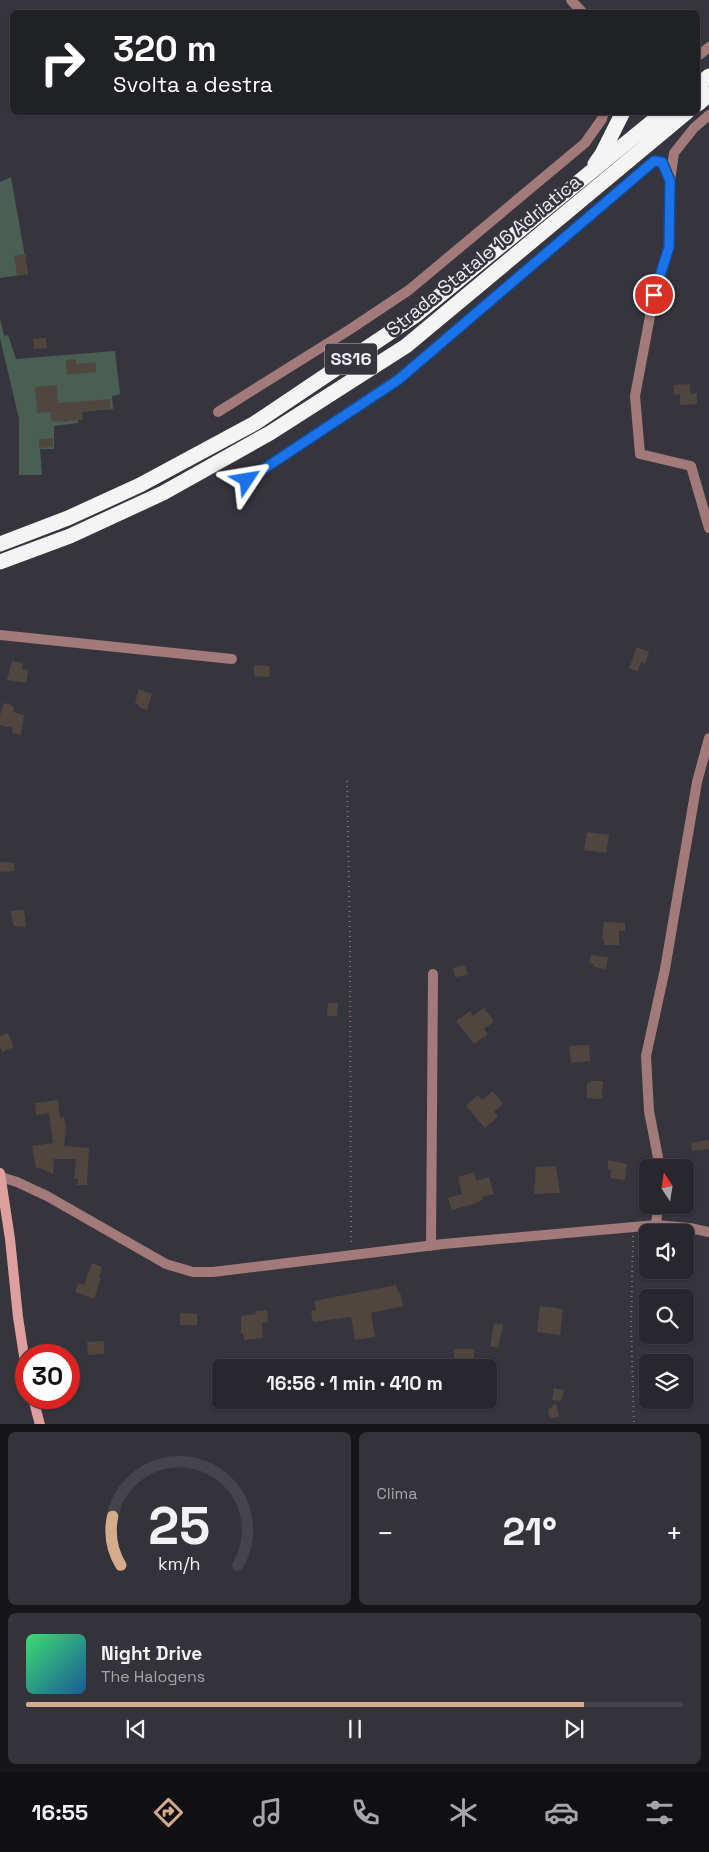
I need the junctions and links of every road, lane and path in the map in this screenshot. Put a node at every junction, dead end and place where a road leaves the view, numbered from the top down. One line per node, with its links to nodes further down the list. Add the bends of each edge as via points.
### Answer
1 (571, 0): 2 (street)
2 (580, 10)
3 (603, 115): 10 (street, via 585,143 410,290)
4 (622, 115): 8 (highway, SS16, via 602,154)
5 (660, 115): 8 (highway, Strada Statale 16 Adriatica / SS16)
6 (683, 115): 14 (highway, Strada Statale 16 Adriatica / SS16, via 406,346 270,433 163,494 70,536)
7 (709, 115): 9 (street, via 674,153)
8 (585, 178): 13 (highway, Strada Statale 16 Adriatica / SS16, via 416,314 256,423 140,485)
9 (670, 181): 11 (street, via 662,162 654,161 398,380); 12 (street, via 669,247 654,295 635,396 640,454 691,466)
10 (218, 412)
11 (247, 480)
12 (709, 528)
13 (0, 544)
14 (0, 562)
15 (0, 635): 16 (street)
16 (232, 659)
17 (709, 738): 20 (street, via 697,782 665,969 646,1056 649,1111)
18 (347, 782): 27 (path)
19 (433, 974): 26 (street)
20 (658, 1159)
21 (1, 1175): 27 (street, via 47,1196 166,1264 193,1272); 28 (main road)
22 (639, 1227): 23 (street)
23 (629, 1228): 26 (street); 31 (path, via 634,1239 631,1325)
24 (694, 1229): 25 (street)
25 (709, 1232)
26 (431, 1246): 27 (street)
27 (351, 1256)
28 (22, 1344)
29 (36, 1409): 30 (main road)
30 (40, 1424)
31 (634, 1424)

